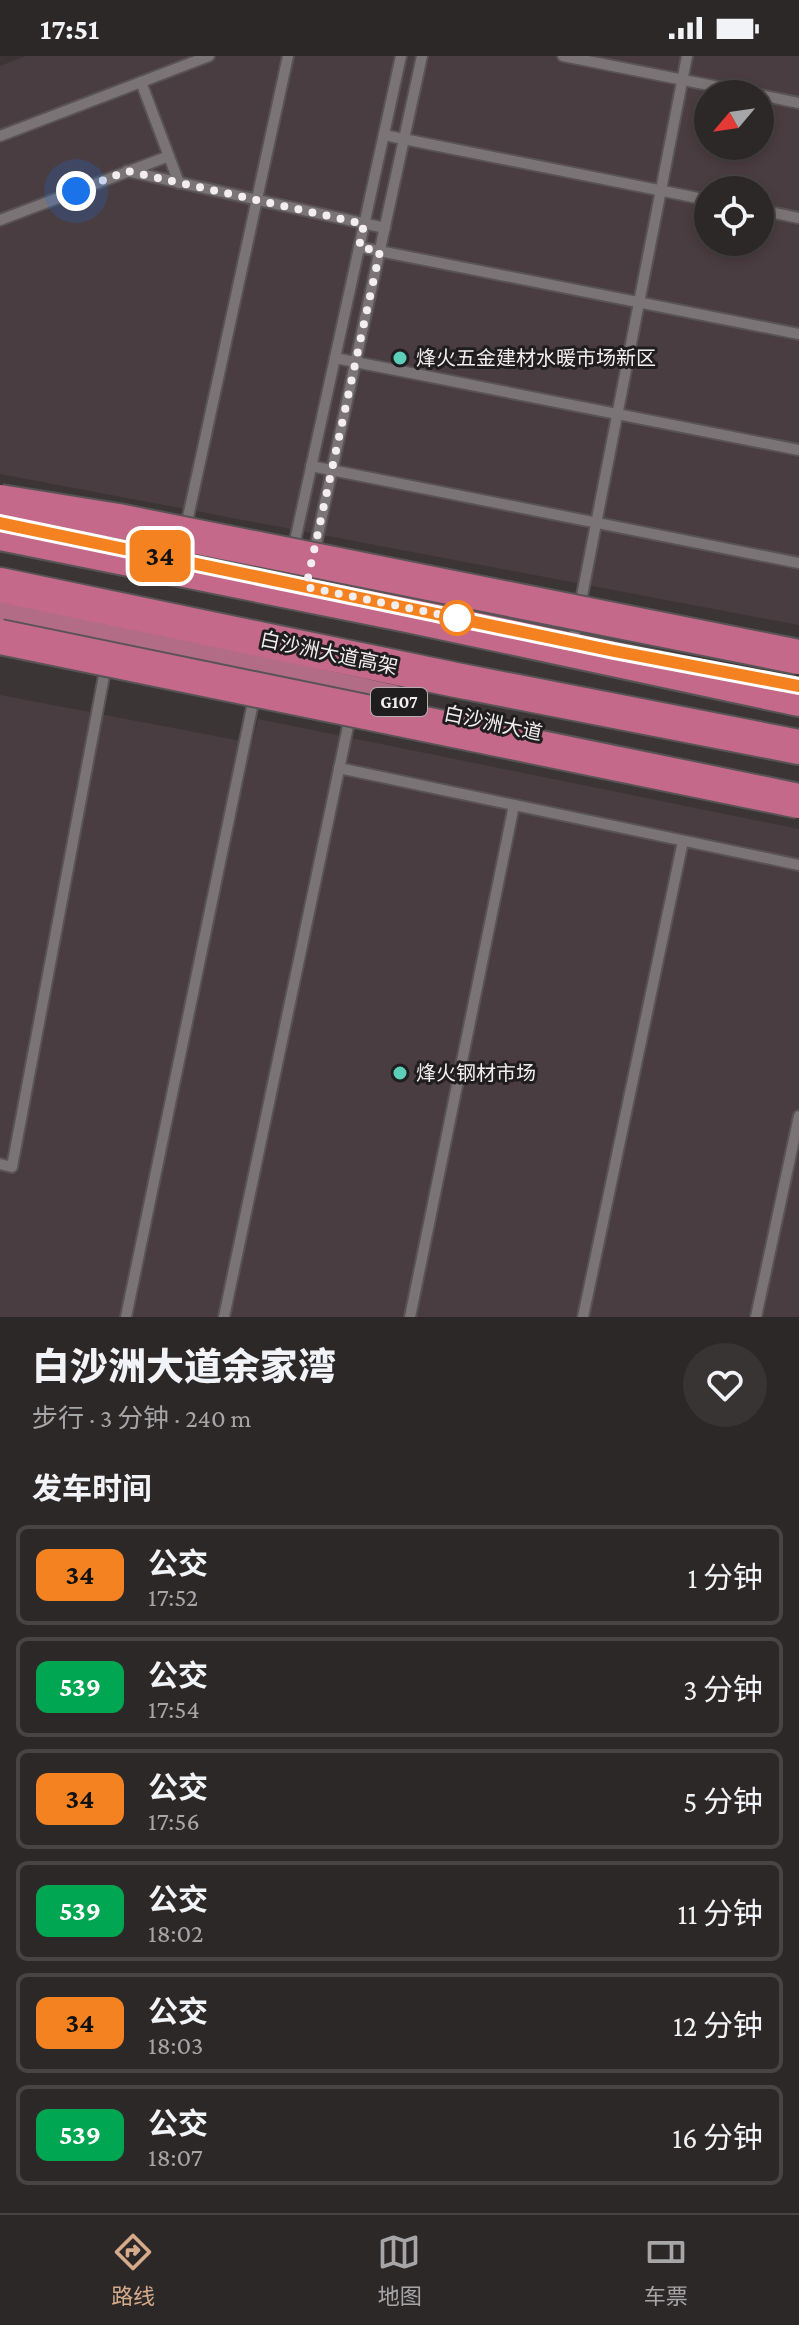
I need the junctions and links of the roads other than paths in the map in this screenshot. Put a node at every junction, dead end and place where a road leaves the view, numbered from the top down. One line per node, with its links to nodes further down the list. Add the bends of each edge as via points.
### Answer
1 (209, 56): 8 (lane)
2 (288, 56): 20 (lane)
3 (401, 56): 12 (lane)
4 (422, 56): 14 (lane)
5 (563, 56): 7 (lane)
6 (687, 56): 7 (lane)
7 (682, 80): 9 (lane); 18 (lane)
8 (141, 82): 13 (lane); 15 (lane)
9 (694, 82)
10 (774, 98): 11 (lane)
11 (799, 103)
12 (384, 135): 14 (lane); 24 (lane)
13 (0, 136)
14 (404, 139): 18 (lane); 25 (lane)
15 (169, 156): 16 (lane); 17 (lane)
16 (127, 171): 17 (lane); 23 (lane)
17 (179, 183): 20 (lane)
18 (661, 190): 19 (lane); 28 (lane)
19 (694, 197)
20 (257, 200): 24 (lane); 40 (lane)
21 (774, 213): 22 (lane)
22 (799, 218)
23 (0, 220)
24 (364, 224): 25 (lane); 26 (lane)
25 (385, 228): 27 (lane)
26 (359, 247): 27 (lane); 30 (lane)
27 (380, 251): 28 (lane); 31 (lane)
28 (639, 303): 29 (lane); 32 (lane)
29 (799, 334)
30 (335, 358): 31 (lane); 34 (lane)
31 (355, 362): 32 (lane); 35 (lane)
32 (617, 414): 33 (lane); 38 (lane)
33 (799, 450)
34 (311, 466): 35 (lane); 42 (lane)
35 (332, 470): 38 (lane); 43 (lane)
36 (0, 502): 49 (highway, bridge)
37 (0, 523): 48 (main road)
38 (596, 523): 41 (lane); 48 (lane)
39 (0, 533): 53 (highway)
40 (182, 545)
41 (799, 563)
42 (289, 568)
43 (310, 572)
44 (0, 585): 54 (highway, 白沙洲大道高架)
45 (0, 615): 47 (main road, 白沙洲大道 / G107)
46 (0, 637): 57 (highway, bridge)
47 (111, 640): 50 (main road, 白沙洲大道 / G107); 62 (lane, via 12,1167)
48 (573, 642): 51 (main road)
49 (799, 657)
50 (259, 672): 52 (main road, 白沙洲大道 / G107); 63 (lane)
51 (799, 686)
52 (355, 693): 55 (lane); 56 (main road, 白沙洲大道 / G107)
53 (799, 699)
54 (799, 747)
55 (339, 768): 58 (lane); 64 (lane)
56 (799, 787)
57 (799, 801)
58 (514, 805): 59 (lane); 65 (lane)
59 (683, 841): 60 (lane); 66 (lane)
60 (799, 865)
61 (799, 1116): 67 (lane)
62 (0, 1164)
63 (126, 1317)
64 (224, 1317)
65 (410, 1317)
66 (583, 1317)
67 (756, 1317)

